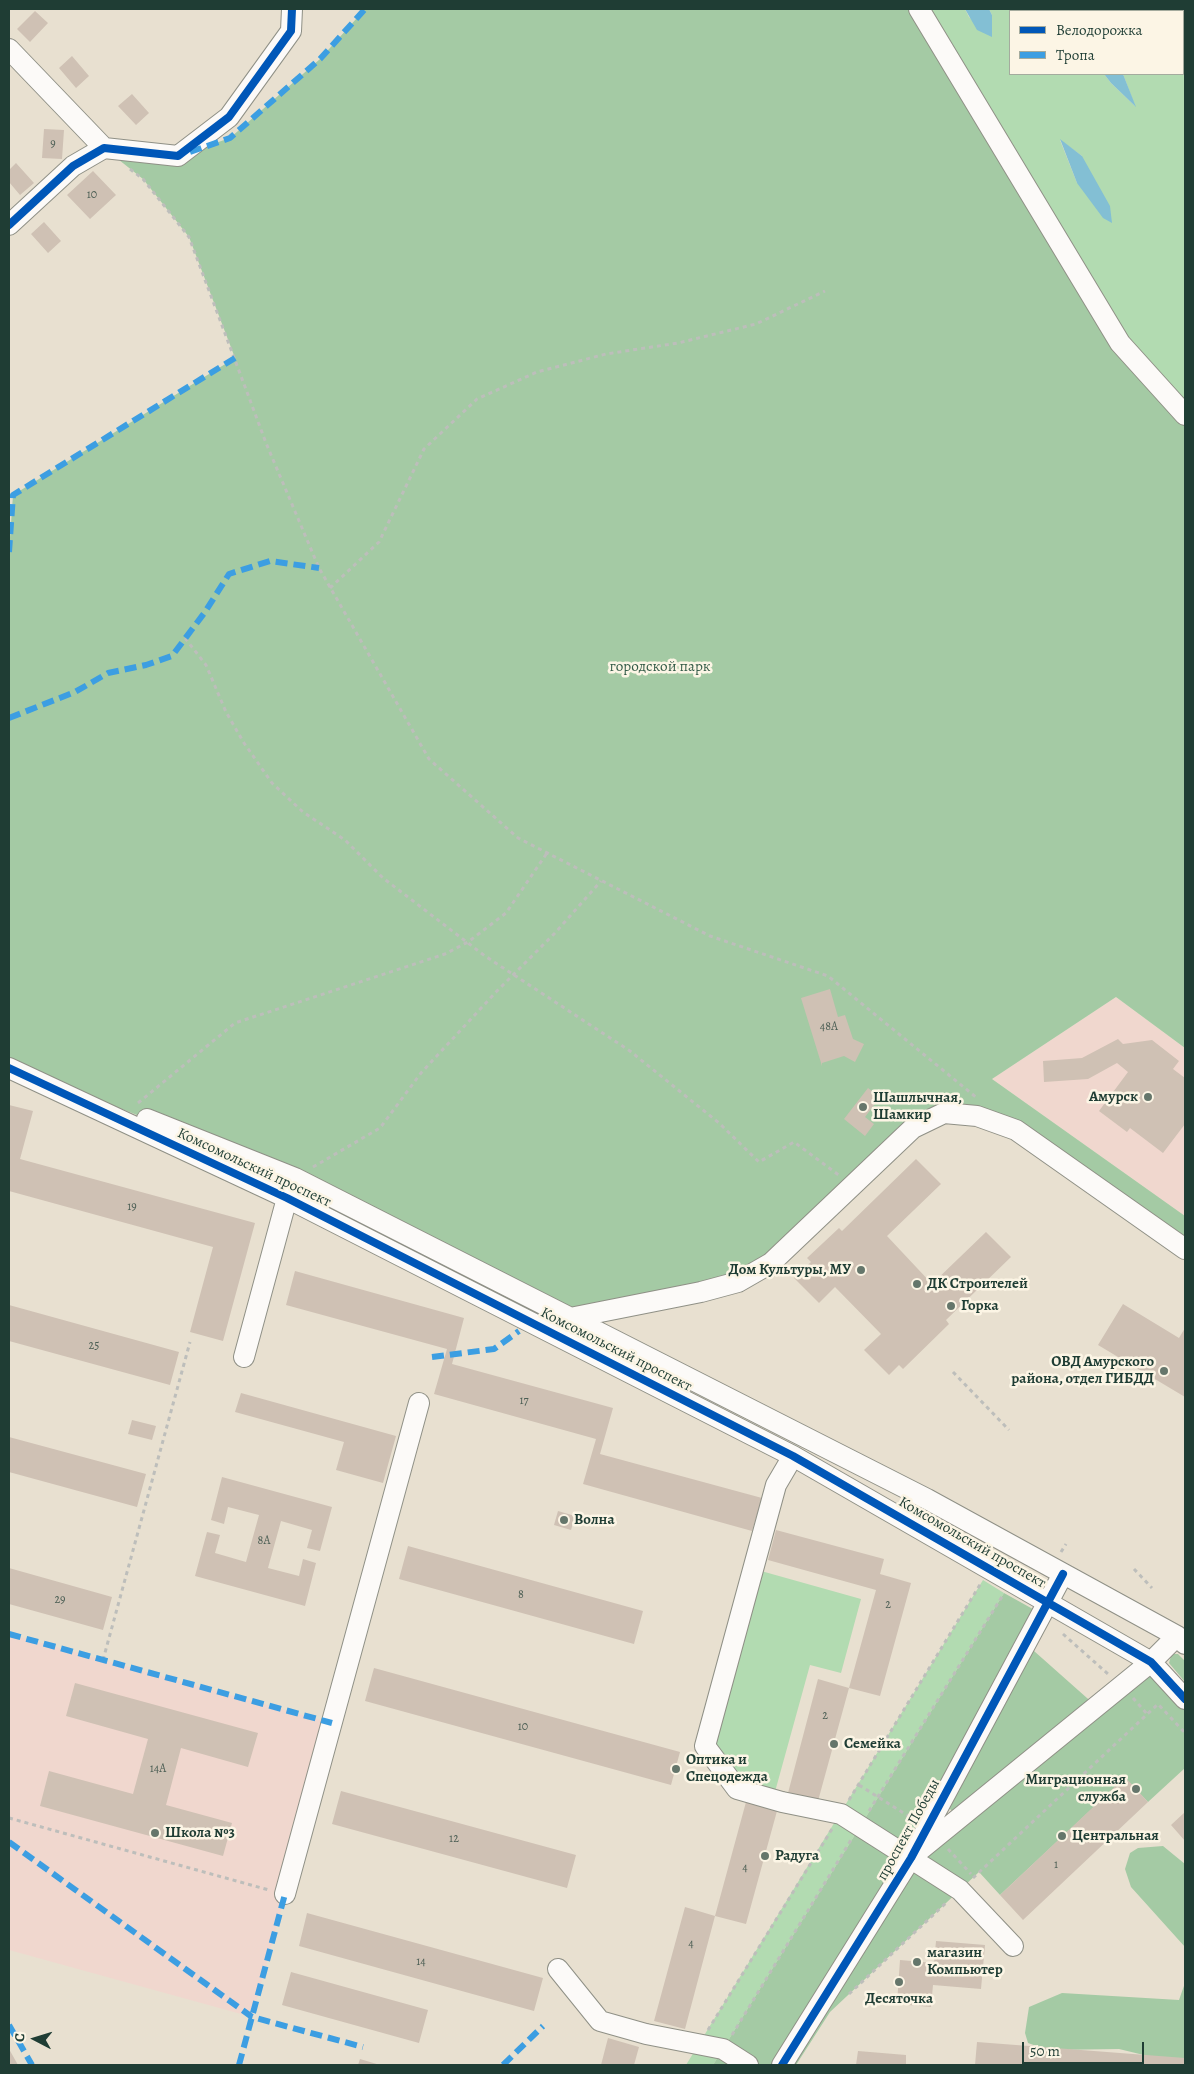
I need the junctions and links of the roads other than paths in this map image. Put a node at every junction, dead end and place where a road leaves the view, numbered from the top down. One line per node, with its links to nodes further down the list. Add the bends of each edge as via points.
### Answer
1 (292, 9): 4 (street, via 291,31 228,117 178,156)
2 (919, 9): 6 (street, via 1120,344)
3 (9, 49): 4 (street)
4 (104, 148): 5 (street, via 73,166)
5 (9, 224)
6 (1185, 415)
7 (9, 1064): 9 (street, Комсомольский проспект)
8 (9, 1068): 10 (street, Комсомольский проспект)
9 (296, 1178): 10 (street); 12 (street, Комсомольский проспект)
10 (287, 1198): 13 (street); 15 (street, Комсомольский проспект)
11 (1185, 1249): 12 (street, via 1016,1130 976,1116 944,1112 913,1128 772,1263 738,1282)
12 (570, 1318): 16 (street, Комсомольский проспект, via 927,1499)
13 (244, 1357)
14 (420, 1403): 22 (street)
15 (793, 1456): 17 (street, Комсомольский проспект); 21 (street, via 776,1486 705,1746 737,1789 841,1814)
16 (1063, 1574): 17 (street, проспект Победы); 18 (street, Комсомольский проспект)
17 (1047, 1602): 19 (street, Комсомольский проспект); 21 (street, проспект Победы)
18 (1181, 1640): 19 (street, проспект Победы)
19 (1151, 1662): 20 (street, Комсомольский проспект); 21 (street, проспект Победы)
20 (1185, 1699)
21 (911, 1858): 23 (street, via 960,1890); 26 (street, проспект Победы)
22 (285, 1894)
23 (1013, 1946)
24 (558, 1969): 25 (street, via 600,2021 723,2049)
25 (748, 2065)
26 (782, 2065)

